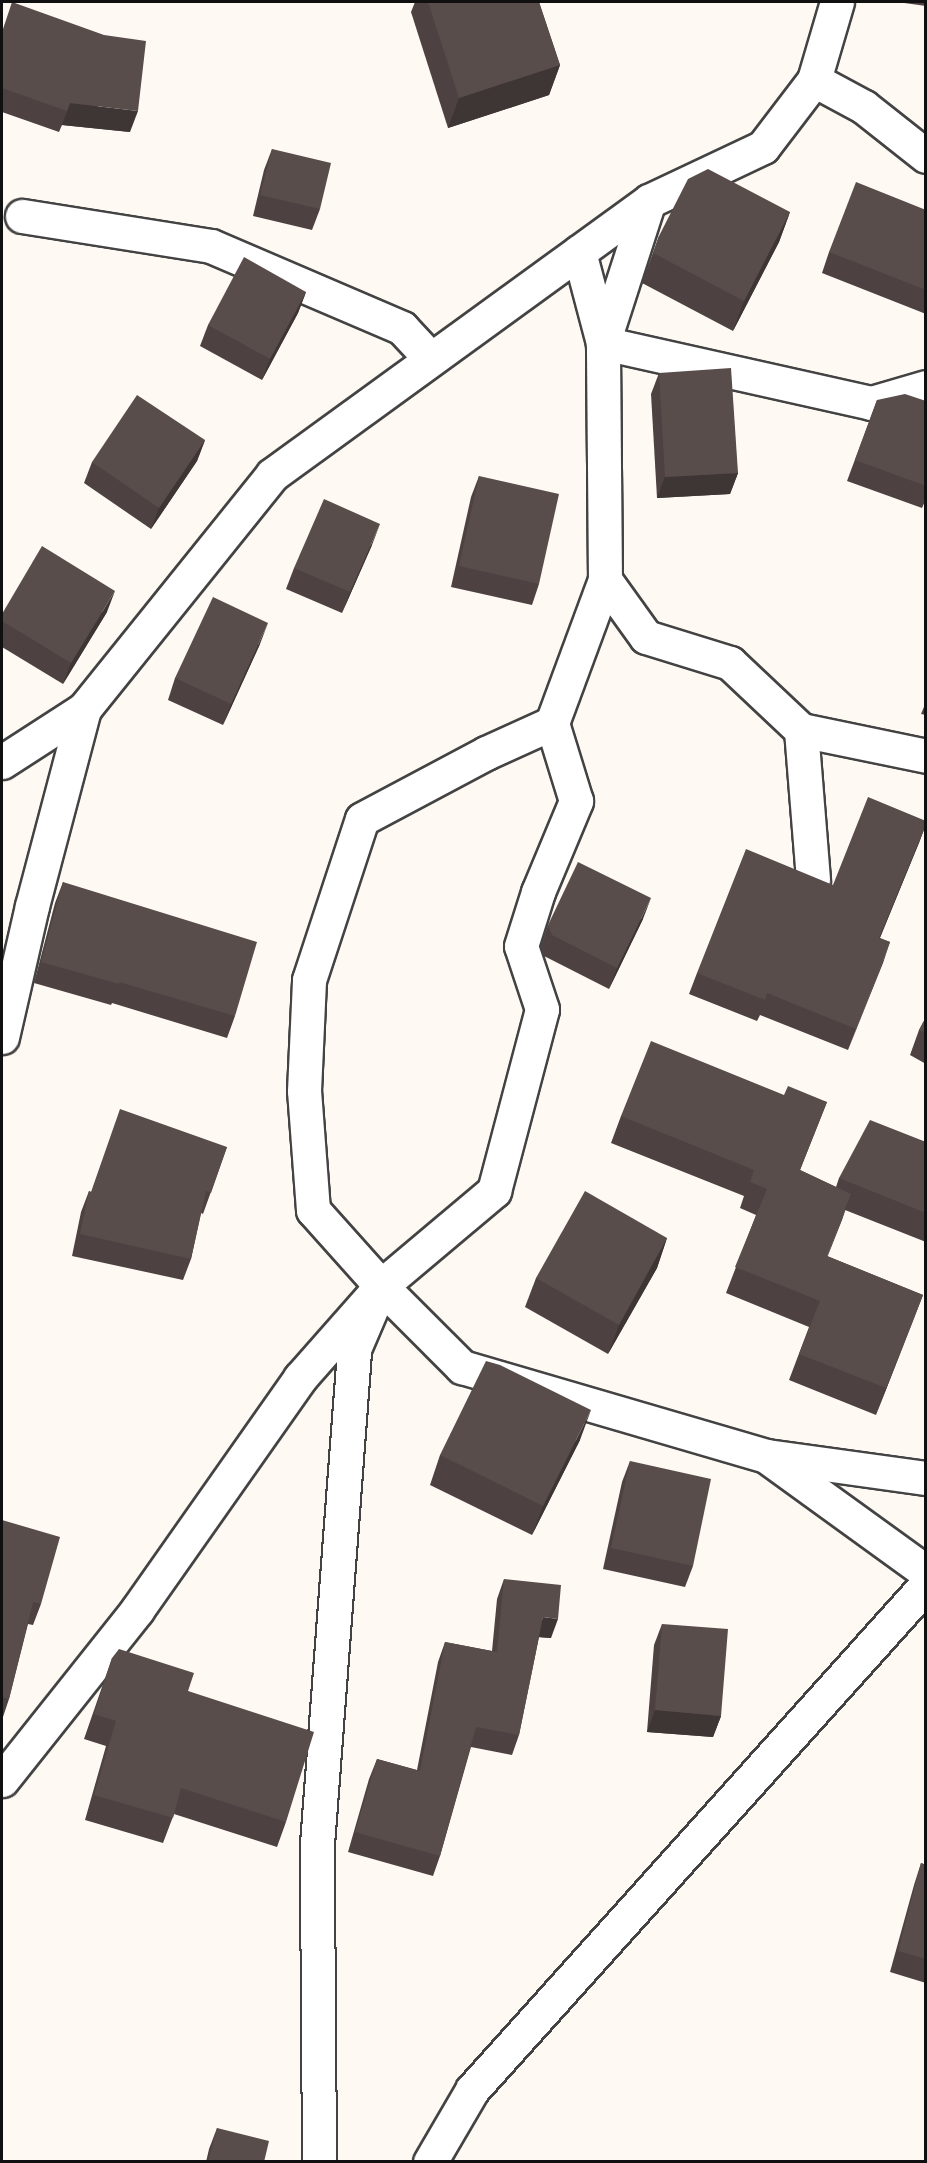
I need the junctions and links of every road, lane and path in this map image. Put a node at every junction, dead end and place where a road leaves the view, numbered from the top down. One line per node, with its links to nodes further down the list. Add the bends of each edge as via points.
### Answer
1 (837, 2): 2 (street)
2 (814, 80): 3 (street, via 864,107); 4 (street, via 763,147)
3 (926, 156)
4 (649, 201): 6 (street); 7 (street)
5 (21, 216): 8 (street, via 211,246 402,328)
6 (579, 252): 7 (street); 8 (street)
7 (603, 343): 9 (street, via 871,403); 10 (street)
8 (431, 359): 11 (street, via 272,475)
9 (926, 387)
10 (605, 580): 12 (street); 13 (street, via 646,637 730,663)
11 (84, 709): 15 (street); 17 (street)
12 (552, 723): 18 (street, via 576,801 538,892 521,946 542,1009 494,1191); 18 (street, via 362,819 309,980 304,1091 313,1210)
13 (801, 730): 14 (street); 16 (street)
14 (926, 756)
15 (2, 762)
16 (813, 880)
17 (2, 1037)
18 (381, 1286): 19 (street, via 462,1367); 23 (street, via 300,1378 137,1610); 24 (street, via 354,1349 319,1820)
19 (766, 1456): 20 (street); 21 (street)
20 (926, 1478)
21 (926, 1572)
22 (926, 1585): 25 (street, via 472,2090)
23 (2, 1780)
24 (319, 2162)
25 (430, 2162)

